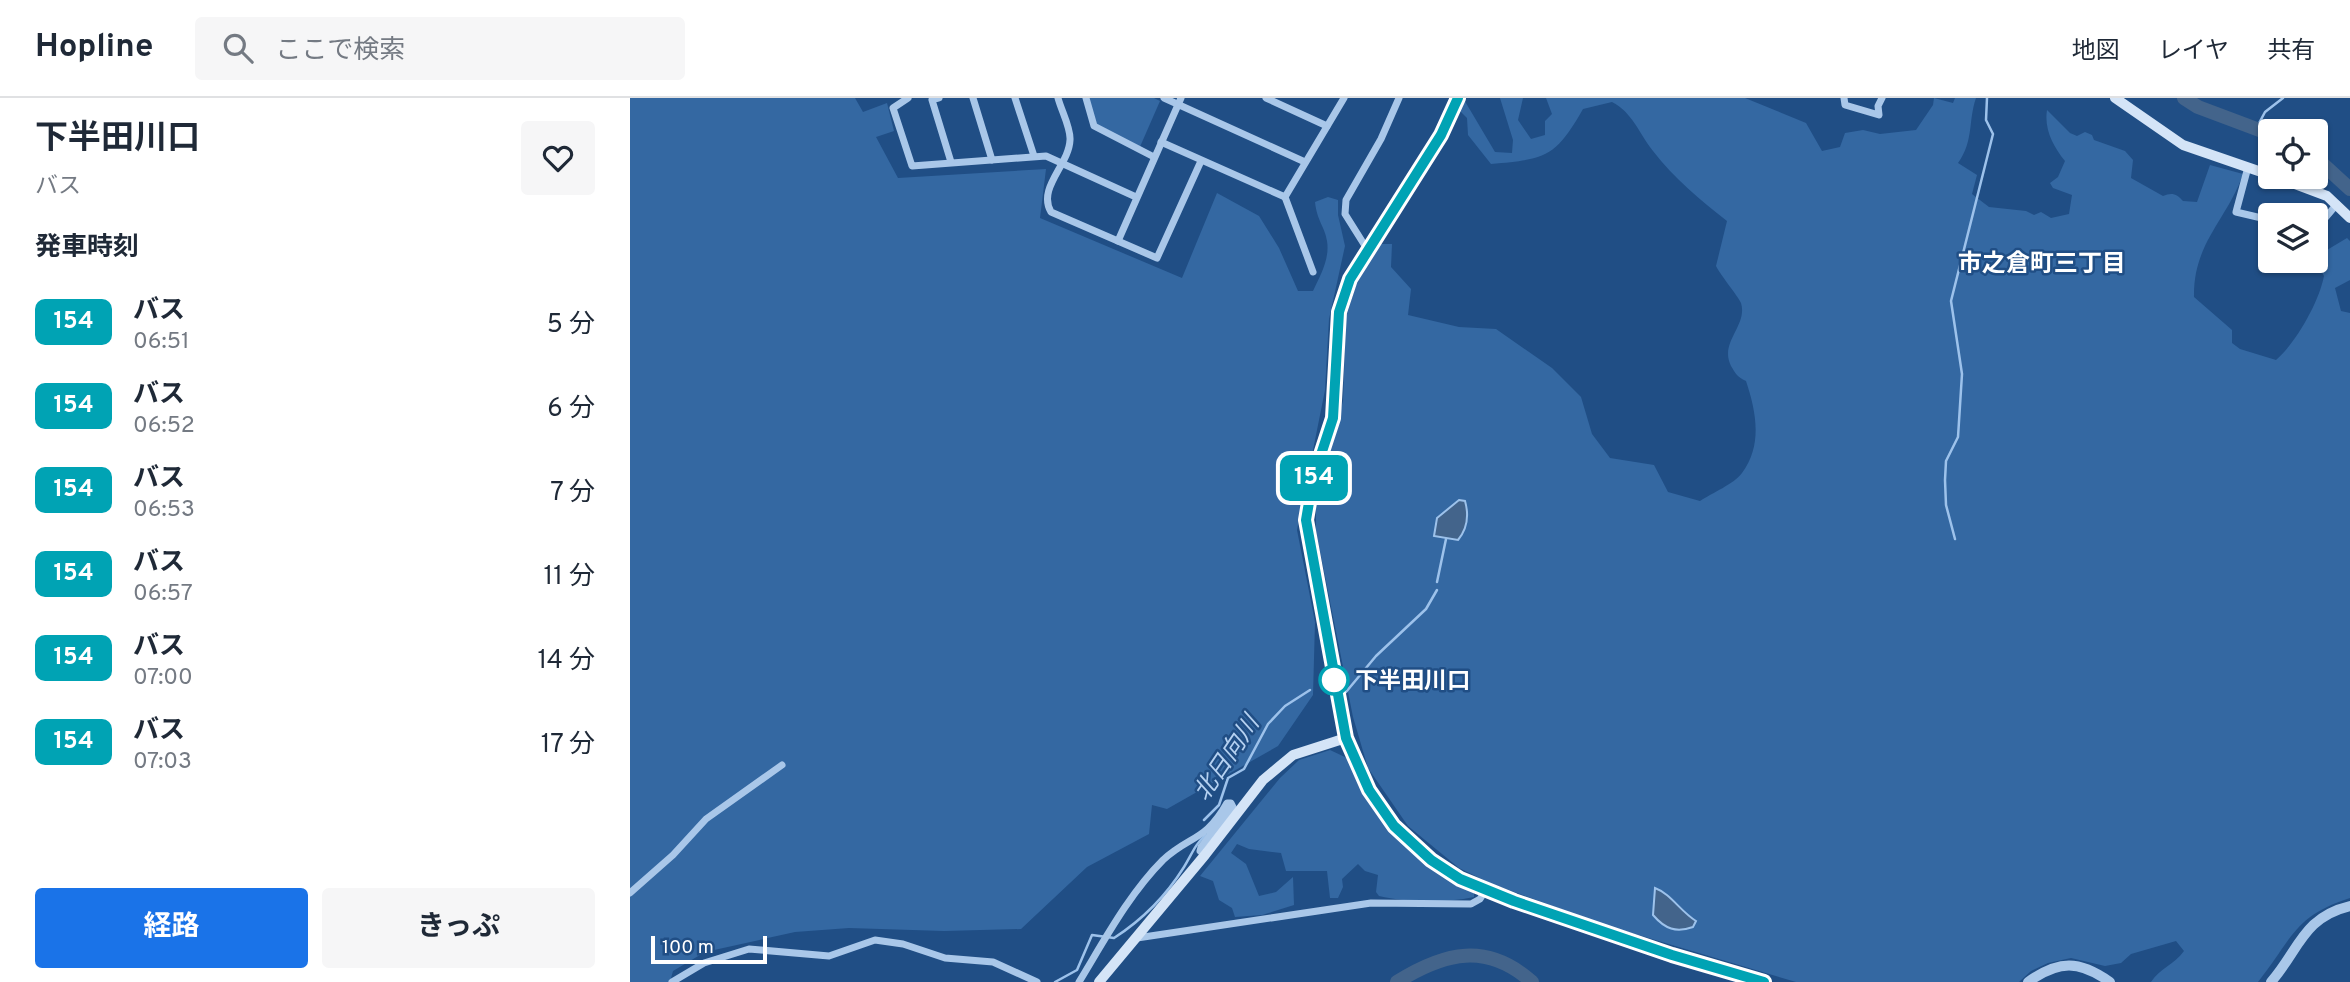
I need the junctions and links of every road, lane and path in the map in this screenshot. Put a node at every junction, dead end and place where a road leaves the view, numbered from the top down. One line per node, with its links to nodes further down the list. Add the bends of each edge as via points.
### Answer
1 (890, 98): 18 (street)
2 (908, 98): 18 (street)
3 (939, 98): 25 (street, via 932,100)
4 (973, 98): 23 (street)
5 (1015, 98): 21 (street)
6 (1058, 98): 27 (street, via 1070,140)
7 (1086, 98): 22 (street, via 1094,125)
8 (1164, 98): 16 (street)
9 (1266, 98): 19 (street)
10 (1344, 98): 19 (street)
11 (1399, 98): 38 (street, via 1346,200 1345,214)
12 (1458, 98): 38 (highway, via 1441,135)
13 (1844, 98): 14 (street, via 1845,105 1879,115)
14 (1882, 98)
15 (2115, 98): 17 (main road)
16 (1179, 101): 20 (street); 26 (street)
17 (2130, 102): 28 (main road, via 2183,145)
18 (893, 107): 25 (street, via 912,166)
19 (1327, 126): 26 (street)
20 (1161, 142): 22 (street); 24 (street)
21 (1034, 156): 23 (street); 27 (street)
22 (1154, 157): 31 (street)
23 (992, 160): 25 (street)
24 (1201, 160): 32 (street); 37 (street, via 1157,258)
25 (951, 162)
26 (1305, 162): 32 (street)
27 (1063, 164): 31 (street); 37 (street, via 1048,191 1051,212)
28 (2248, 167): 29 (main road); 35 (street, via 2236,212)
29 (2258, 171)
30 (2311, 189): 33 (main road)
31 (1136, 197): 37 (street)
32 (1285, 197): 39 (street)
33 (2337, 204): 34 (street); 36 (main road)
34 (2328, 215)
35 (2258, 217)
36 (2350, 218)
37 (1118, 240)
38 (1367, 250): 40 (highway, via 1350,279 1339,312 1333,418 1313,479 1306,520)
39 (1313, 272)
40 (1346, 738): 42 (main road, via 1293,755 1277,766); 43 (highway, via 1369,790 1394,826 1431,860)
41 (782, 765): 44 (street, via 706,819)
42 (1205, 855): 46 (main road); 49 (street, via 1201,847 1233,807 1231,803 1210,829 1165,859 1143,884)
43 (1485, 891): 46 (street, via 1471,904 1371,903); 51 (highway)
44 (630, 893)
45 (2350, 906): 54 (street, via 2331,912 2308,929)
46 (1137, 938): 50 (main road)
47 (672, 982): 48 (street, via 704,963 749,949 829,956 875,940 945,958 993,962)
48 (1037, 982)
49 (1079, 982)
50 (1100, 982)
51 (1764, 982)
52 (2028, 982): 53 (street, via 2065,965 2091,969)
53 (2110, 982)
54 (2272, 982)

